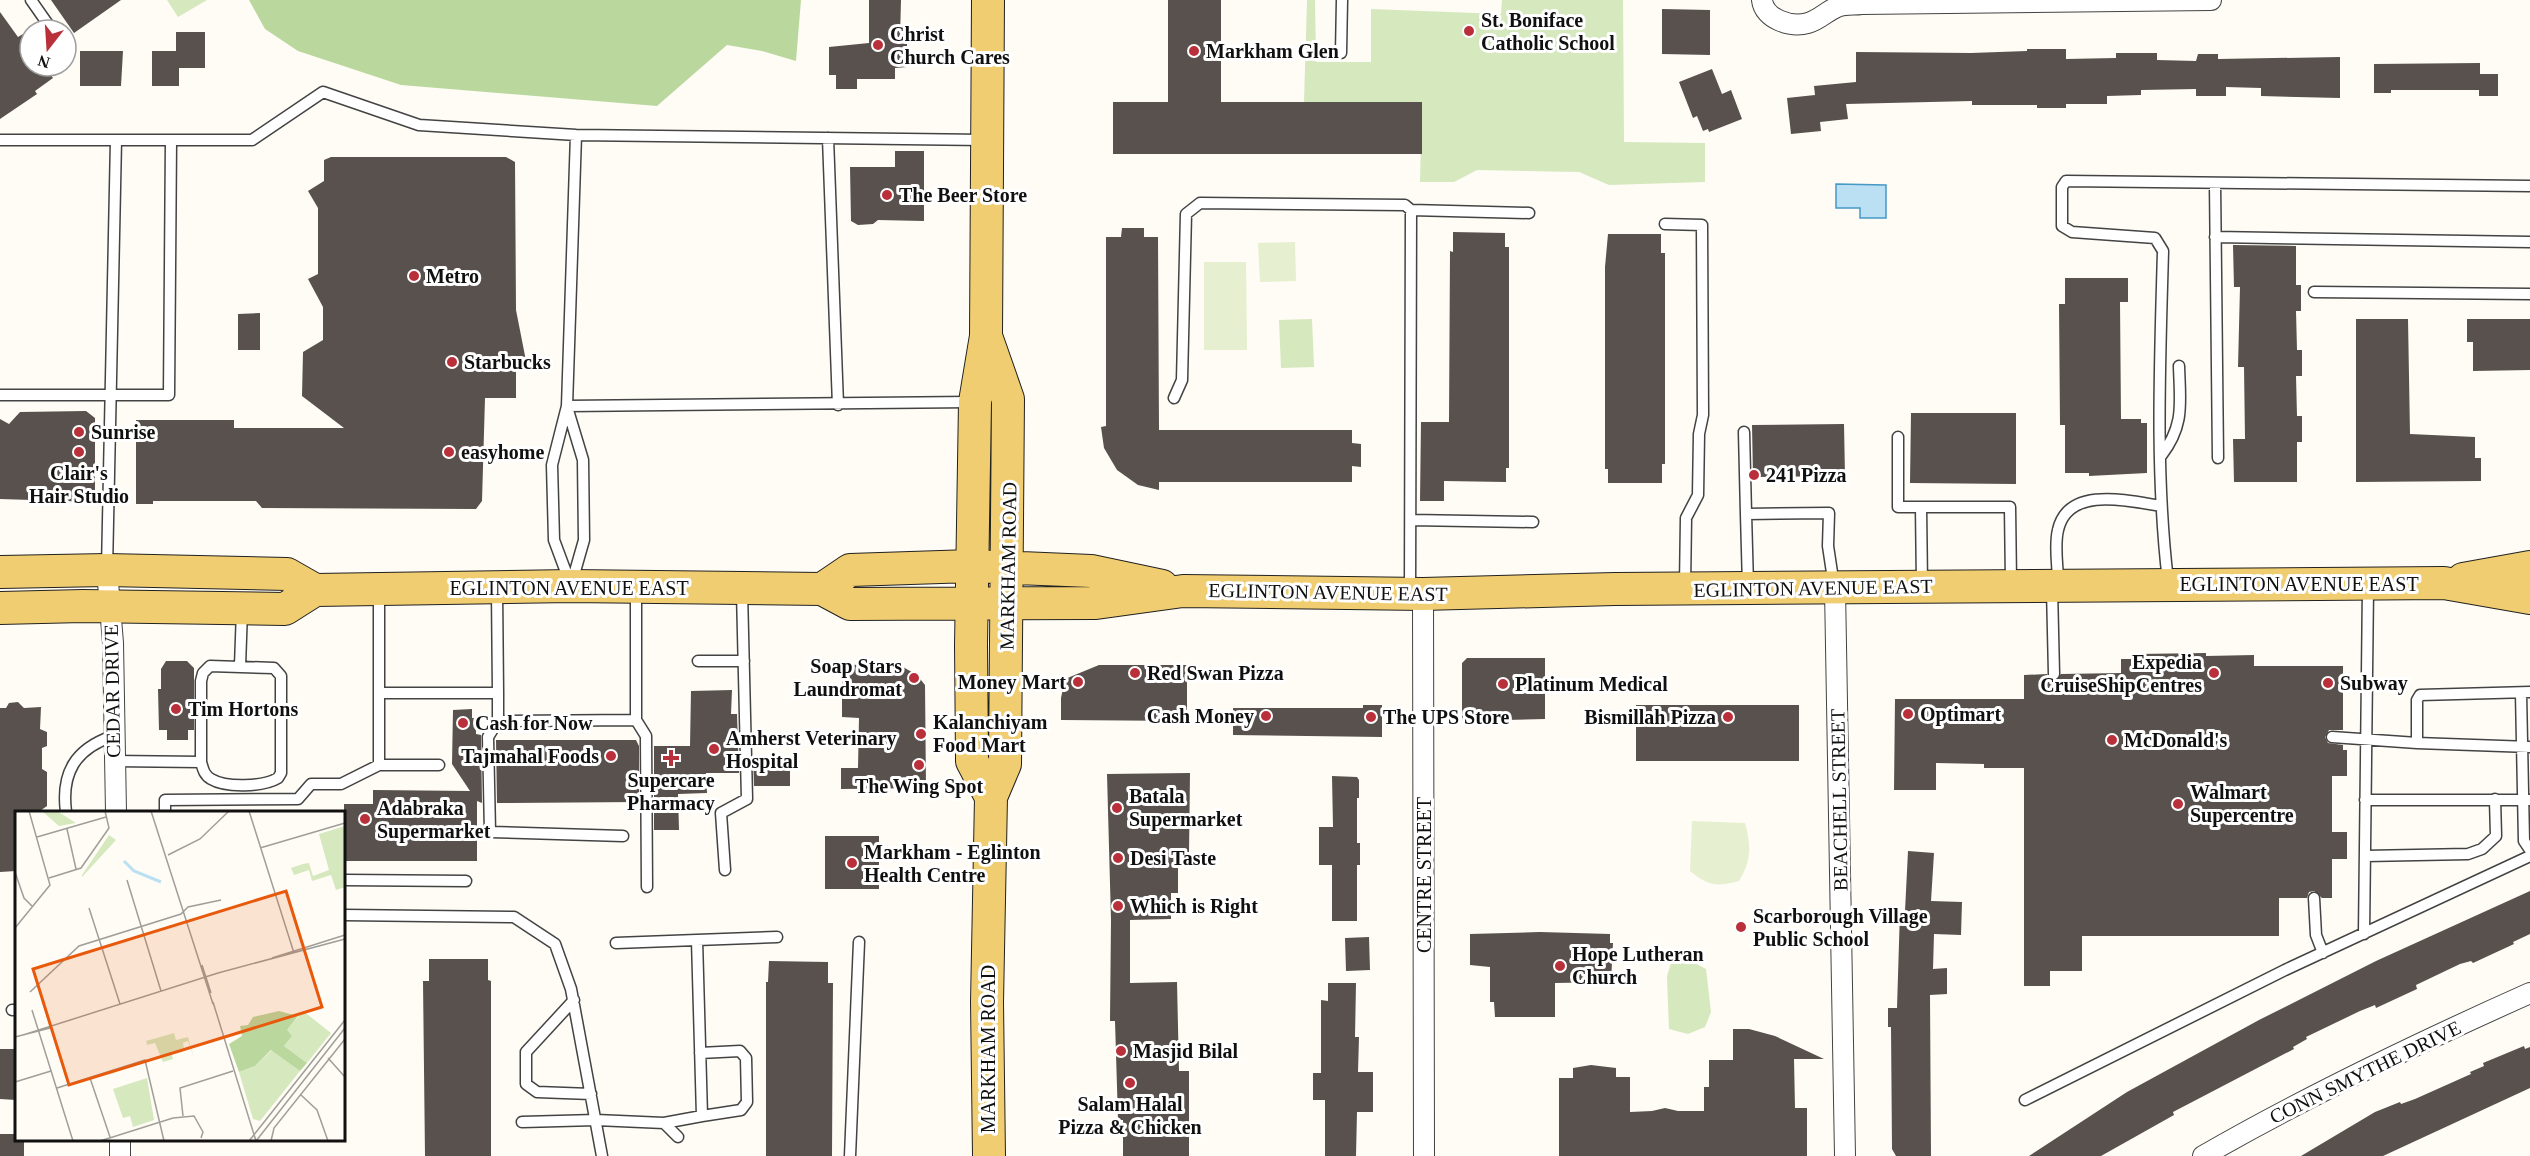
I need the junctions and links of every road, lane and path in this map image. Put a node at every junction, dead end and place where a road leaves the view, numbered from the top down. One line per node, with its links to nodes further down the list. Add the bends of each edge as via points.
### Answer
1 (31, 0): 6 (lane)
2 (988, 0): 13 (main road, MARKHAM ROAD)
3 (1342, 0): 7 (lane)
4 (2211, 0): 5 (street, via 1861,4 1838,6 1809,23 1795,25 1774,18)
5 (1764, 6)
6 (44, 18)
7 (1341, 53)
8 (576, 135): 9 (lane); 12 (lane, via 419,124 323,92 252,140); 30 (lane)
9 (828, 138): 13 (lane); 29 (lane)
10 (0, 140): 11 (lane)
11 (116, 140): 12 (lane); 25 (lane)
12 (171, 140): 25 (lane, via 169,395)
13 (985, 140): 23 (main road, MARKHAM ROAD)
14 (2215, 183): 15 (lane); 19 (lane); 33 (lane, via 2081,180 2066,181 2062,187 2062,226 2072,232 2155,238 2163,251)
15 (2530, 186)
16 (1411, 210): 17 (lane); 27 (lane, via 1405,205 1200,203 1186,214 1182,380); 38 (lane)
17 (1529, 213)
18 (1665, 224): 57 (lane, via 1702,225 1703,415 1698,495 1686,518)
19 (2215, 237): 20 (lane); 34 (lane)
20 (2530, 242)
21 (2314, 292): 22 (lane)
22 (2530, 294)
23 (986, 336): 28 (main road, MARKHAM ROAD); 41 (main road, MARKHAM ROAD, via 1008,399)
24 (2179, 366): 33 (lane, via 2180,420 2174,439)
25 (110, 394): 26 (lane); 43 (lane)
26 (0, 395)
27 (1174, 398)
28 (975, 402): 29 (lane); 40 (main road, MARKHAM ROAD)
29 (838, 405): 30 (lane)
30 (567, 406): 49 (lane, via 583,460 584,540); 49 (lane, via 552,465 554,540)
31 (1744, 432): 37 (lane)
32 (1898, 437): 36 (lane, via 1898,507)
33 (2161, 456): 35 (lane)
34 (2218, 458)
35 (2161, 506): 47 (lane, via 2122,499 2092,499 2071,508 2057,531); 48 (lane)
36 (1921, 507): 50 (lane, via 2010,507); 53 (lane)
37 (1746, 514): 58 (lane); 59 (lane, via 1829,513 1828,546)
38 (1412, 520): 39 (lane); 62 (lane)
39 (1533, 522)
40 (971, 566): 41 (main road, EGLINTON AVENUE EAST); 56 (main road, EGLINTON AVENUE EAST, via 850,570); 64 (main road, MARKHAM ROAD)
41 (1008, 566): 61 (main road, EGLINTON AVENUE EAST, via 1091,571); 65 (main road, MARKHAM ROAD)
42 (2530, 567): 46 (main road, EGLINTON AVENUE EAST)
43 (107, 570): 44 (main road); 60 (main road, via 287,574); 66 (street, CEDAR DRIVE)
44 (0, 572)
45 (2368, 583): 46 (main road, EGLINTON AVENUE EAST); 48 (main road, EGLINTON AVENUE EAST); 80 (lane)
46 (2444, 583): 63 (main road, EGLINTON AVENUE EAST)
47 (2055, 585): 48 (main road, EGLINTON AVENUE EAST); 50 (main road, EGLINTON AVENUE EAST); 72 (lane)
48 (2168, 585)
49 (571, 586): 51 (main road, EGLINTON AVENUE EAST); 52 (main road, EGLINTON AVENUE EAST)
50 (2011, 586): 53 (main road, EGLINTON AVENUE EAST)
51 (497, 587): 55 (main road, EGLINTON AVENUE EAST); 75 (lane)
52 (636, 587): 54 (main road, EGLINTON AVENUE EAST); 76 (lane)
53 (1922, 587): 59 (main road, EGLINTON AVENUE EAST)
54 (742, 588): 56 (main road, EGLINTON AVENUE EAST); 70 (lane)
55 (379, 589): 60 (main road, EGLINTON AVENUE EAST); 74 (lane)
56 (822, 589): 64 (main road, EGLINTON AVENUE EAST, via 850,604)
57 (1685, 589): 58 (main road, EGLINTON AVENUE EAST); 62 (main road, EGLINTON AVENUE EAST)
58 (1748, 589): 59 (main road, EGLINTON AVENUE EAST)
59 (1835, 589): 124 (street, BEACHELL STREET)
60 (315, 590): 68 (main road, via 285,609)
61 (1183, 591): 62 (main road, EGLINTON AVENUE EAST); 65 (main road, EGLINTON AVENUE EAST, via 1096,603)
62 (1417, 593): 123 (street, CENTRE STREET)
63 (2530, 598)
64 (971, 603): 65 (main road, EGLINTON AVENUE EAST); 87 (main road, MARKHAM ROAD, via 972,761)
65 (1007, 604): 87 (main road, MARKHAM ROAD, via 1005,764)
66 (109, 607): 67 (main road); 68 (main road); 78 (street, CEDAR DRIVE)
67 (0, 608)
68 (242, 609): 71 (lane)
69 (698, 661): 70 (lane)
70 (744, 661): 98 (lane, via 747,799 721,813)
71 (240, 666): 84 (lane, via 210,666 203,673); 84 (lane, via 274,668 280,676 281,773 265,783 220,783 209,778)
72 (2054, 674)
73 (2526, 692): 81 (lane, via 2420,695); 82 (lane)
74 (379, 693): 75 (lane); 85 (lane)
75 (498, 693): 77 (lane)
76 (636, 720): 77 (lane); 101 (lane, via 646,736)
77 (498, 721): 94 (lane, via 488,737 490,832)
78 (113, 736): 83 (street, CEDAR DRIVE); 91 (lane, via 94,743 72,763 63,793)
79 (2332, 737): 80 (lane)
80 (2366, 740): 81 (lane); 89 (lane)
81 (2417, 743): 82 (lane)
82 (2526, 747): 90 (lane)
83 (113, 761): 84 (lane); 92 (street, CEDAR DRIVE)
84 (201, 762)
85 (379, 765): 86 (lane); 93 (lane, via 341,784 311,784 298,799 165,800)
86 (439, 765)
87 (991, 798): 122 (main road, MARKHAM ROAD)
88 (2495, 799): 89 (lane); 90 (lane); 96 (lane, via 2496,836 2482,849 2468,854)
89 (2365, 800): 96 (lane)
90 (2526, 800): 95 (lane, via 2524,841)
91 (66, 811)
92 (116, 811)
93 (165, 811)
94 (623, 836)
95 (2530, 850)
96 (2365, 856): 104 (lane)
97 (2530, 856): 104 (lane)
98 (725, 870)
99 (345, 879): 100 (lane)
100 (466, 881)
101 (647, 887)
102 (2314, 898): 109 (lane, via 2316,935)
103 (345, 915): 111 (lane, via 513,917 555,944)
104 (2364, 934): 109 (lane)
105 (777, 936): 106 (lane)
106 (697, 939): 108 (lane); 112 (lane)
107 (859, 942): 121 (lane)
108 (616, 943)
109 (2323, 953): 114 (lane)
110 (2530, 993): 125 (street, CONN SMYTHE DRIVE, via 2314,1094)
111 (574, 1000): 113 (lane); 113 (lane, via 526,1052 526,1084 537,1092)
112 (700, 1053): 115 (lane); 115 (lane, via 740,1051 746,1058 747,1102 741,1110)
113 (591, 1094): 116 (lane)
114 (2025, 1100)
115 (702, 1116): 118 (lane)
116 (596, 1120): 117 (lane); 118 (lane); 120 (lane)
117 (522, 1122)
118 (664, 1123): 119 (lane)
119 (678, 1137)
120 (602, 1156)
121 (850, 1156)
122 (989, 1156)
123 (1424, 1156)
124 (1845, 1156)
125 (2203, 1156)

